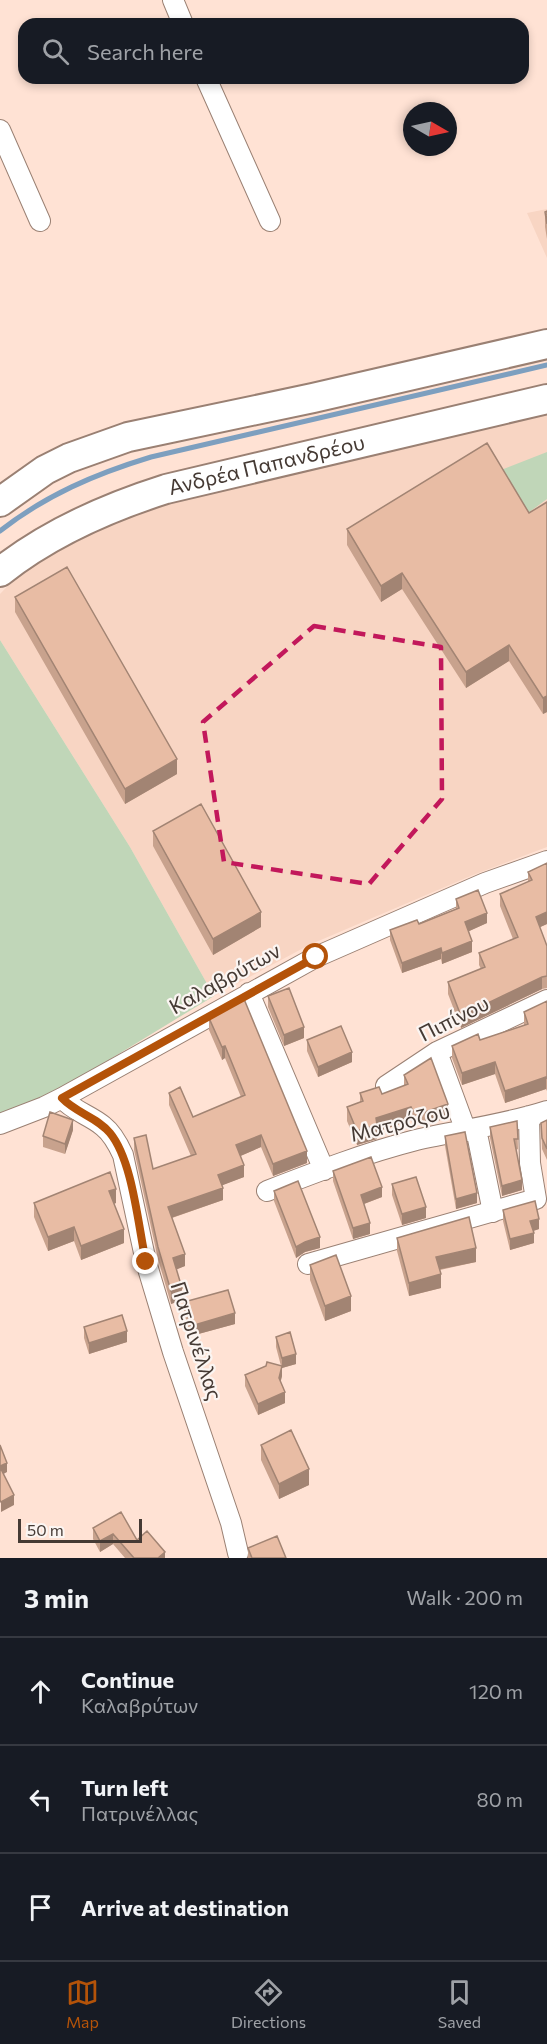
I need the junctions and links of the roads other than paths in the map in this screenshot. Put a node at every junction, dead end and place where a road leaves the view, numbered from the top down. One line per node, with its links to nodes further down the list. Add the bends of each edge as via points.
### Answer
1 (173, 0): 2 (street)
2 (180, 18)
3 (209, 84): 6 (street)
4 (0, 130): 5 (street)
5 (40, 221)
6 (270, 221)
7 (547, 344): 9 (main road, via 128,436 45,470)
8 (547, 399): 10 (main road, Ανδρέα Παπανδρέου, via 166,489 65,529)
9 (0, 502)
10 (0, 572)
11 (547, 861): 12 (street, Καλαβρύτων, via 388,925)
12 (249, 993): 16 (street, Καλαβρύτων); 20 (street)
13 (547, 1000): 14 (street, Πιπίνου)
14 (437, 1052): 15 (street, Πιπίνου); 19 (street)
15 (386, 1086)
16 (62, 1098): 18 (street, Καλαβρύτων); 24 (street, Πατρινέλλας, via 105,1127 123,1155 146,1262)
17 (538, 1114): 19 (street, Ματρόζου); 22 (street, via 530,1163 536,1199)
18 (0, 1124)
19 (471, 1130): 20 (street, Ματρόζου, via 417,1140); 22 (street)
20 (324, 1170): 21 (street, Ματρόζου)
21 (267, 1191)
22 (493, 1212): 23 (street)
23 (308, 1264)
24 (238, 1553)

